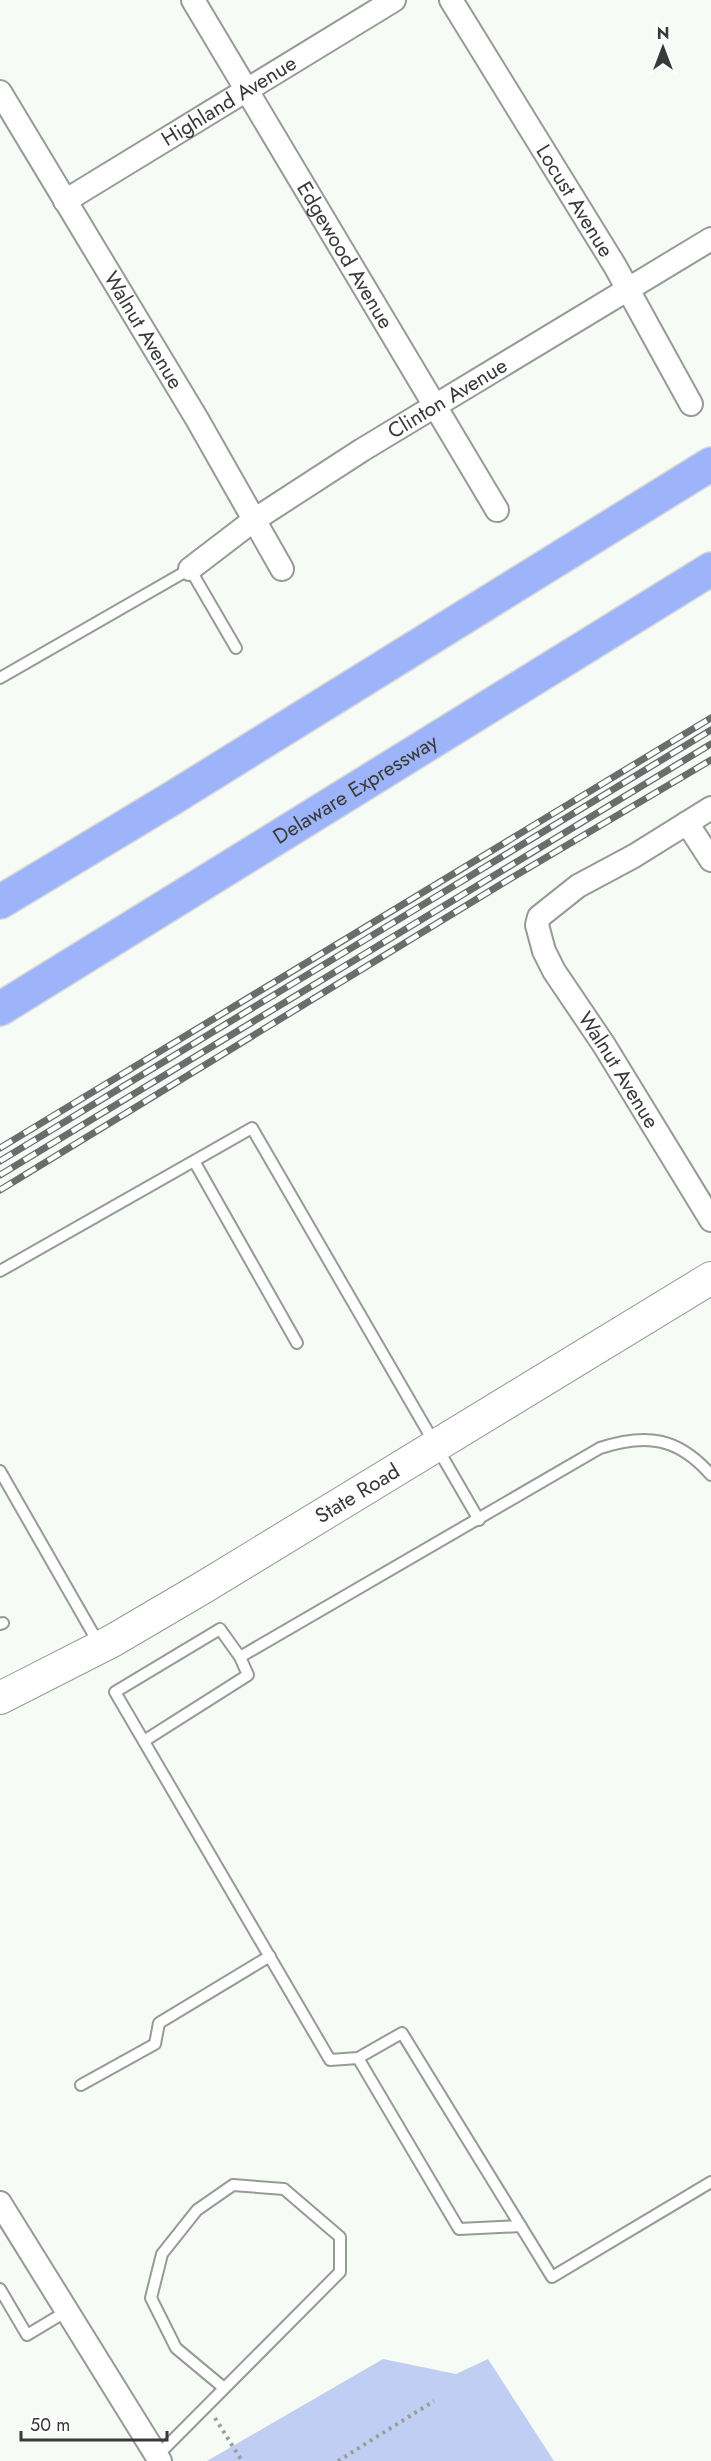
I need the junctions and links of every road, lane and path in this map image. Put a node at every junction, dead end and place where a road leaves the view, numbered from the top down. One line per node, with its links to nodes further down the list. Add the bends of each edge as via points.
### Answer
1 (193, 0): 4 (street, Edgewood Avenue)
2 (394, 0): 4 (street, Highland Avenue)
3 (451, 0): 8 (street, Locust Avenue)
4 (248, 91): 6 (street, Highland Avenue); 10 (street, Edgewood Avenue)
5 (0, 92): 6 (street, Walnut Avenue)
6 (65, 201): 13 (street, Walnut Avenue)
7 (711, 239): 8 (street, Clinton Avenue)
8 (629, 290): 9 (street, Locust Avenue); 10 (street, Clinton Avenue)
9 (691, 404)
10 (436, 406): 12 (street, Edgewood Avenue); 13 (street, Clinton Avenue)
11 (711, 464): 22 (highway)
12 (496, 510)
13 (254, 520): 14 (street, Clinton Avenue); 15 (street, Walnut Avenue)
14 (190, 569): 17 (lane); 18 (lane)
15 (282, 569)
16 (711, 569): 23 (highway, Delaware Expressway)
17 (236, 648)
18 (0, 678)
19 (711, 808): 20 (street)
20 (687, 823): 21 (street); 25 (street, Walnut Avenue, via 578,886 539,917 537,925 554,971)
21 (711, 860)
22 (0, 902)
23 (0, 1009)
24 (194, 1161): 26 (lane); 28 (lane); 29 (lane, via 252,1128)
25 (711, 1220)
26 (0, 1271)
27 (711, 1278): 29 (main road, State Road)
28 (297, 1343)
29 (436, 1444): 32 (lane); 33 (main road, State Road)
30 (0, 1471): 33 (lane)
31 (711, 1475): 32 (lane, via 698,1459 676,1446 650,1439 624,1440 600,1448)
32 (479, 1520): 34 (lane)
33 (101, 1646): 35 (main road, State Road)
34 (240, 1657): 36 (lane, via 248,1675); 36 (lane, via 220,1629 115,1692)
35 (0, 1698)
36 (144, 1741): 37 (lane)
37 (270, 1956): 38 (lane, via 330,2060); 39 (lane, via 159,2023 155,2044)
38 (358, 2058): 42 (lane, via 459,2229); 42 (lane, via 402,2033)
39 (81, 2085)
40 (711, 2182): 42 (lane, via 552,2277)
41 (0, 2203): 44 (street)
42 (521, 2226)
43 (0, 2289): 44 (lane, via 27,2335)
44 (67, 2311): 48 (street)
45 (224, 2388): 45 (lane, via 340,2272 340,2237 284,2189 233,2186 197,2210 162,2254 151,2298 176,2348); 47 (lane)
46 (434, 2401): 50 (path)
47 (207, 2405): 48 (lane); 49 (path)
48 (158, 2458)
49 (242, 2461)
50 (338, 2461)

